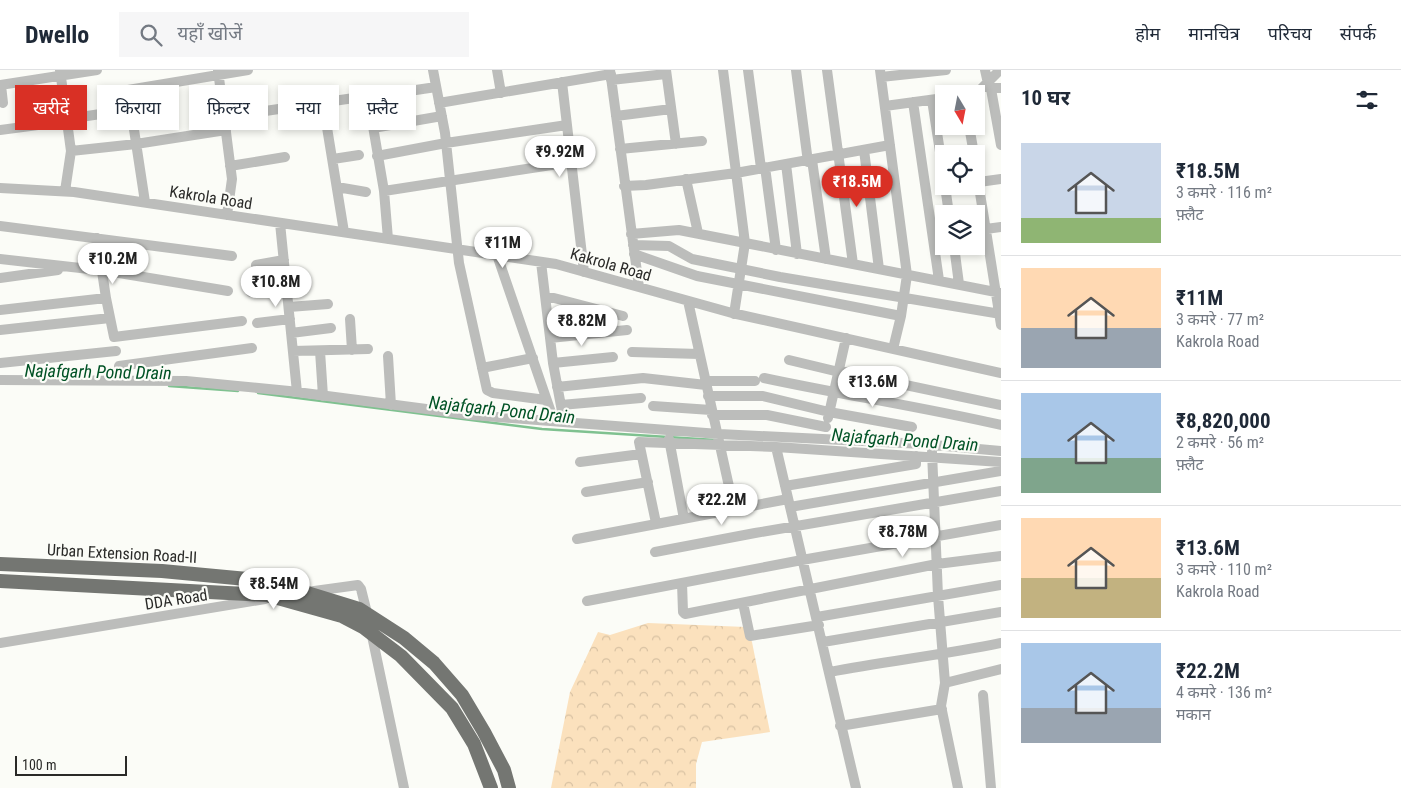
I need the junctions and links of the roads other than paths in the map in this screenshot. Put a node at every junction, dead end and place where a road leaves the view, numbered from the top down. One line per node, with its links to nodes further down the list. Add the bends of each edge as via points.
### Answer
1 (98, 70): 14 (street)
2 (248, 70): 12 (street)
3 (433, 70): 20 (street)
4 (497, 70): 23 (street)
5 (723, 70): 61 (street)
6 (748, 70): 60 (street)
7 (796, 70): 56 (street)
8 (827, 70): 52 (street)
9 (946, 70): 15 (street)
10 (985, 70): 21 (street)
11 (1000, 70): 21 (street)
12 (218, 72): 19 (street); 43 (street, via 128,90)
13 (666, 72): 16 (street); 30 (street)
14 (61, 73): 18 (street)
15 (881, 74): 29 (street)
16 (611, 75): 17 (street); 32 (street)
17 (562, 82): 23 (street); 34 (street)
18 (0, 85): 27 (street)
19 (220, 85)
20 (436, 87): 22 (street); 28 (street)
21 (993, 87): 46 (street)
22 (416, 90)
23 (501, 93): 28 (street)
24 (932, 100): 25 (street); 26 (street); 45 (street)
25 (935, 100)
26 (914, 102): 29 (street); 105 (street)
27 (3, 103)
28 (439, 103): 31 (street)
29 (885, 106): 47 (street)
30 (672, 109): 32 (street); 44 (street)
31 (442, 116): 33 (street); 42 (street)
32 (616, 116): 48 (street)
33 (416, 121)
34 (567, 125): 42 (street); 57 (street)
35 (15, 128): 36 (street)
36 (0, 130)
37 (69, 130): 50 (street)
38 (226, 130): 43 (street); 59 (street)
39 (328, 130): 55 (street)
40 (373, 130): 53 (street)
41 (702, 141): 44 (street)
42 (446, 143): 53 (street); 64 (street)
43 (136, 144): 50 (street); 73 (street)
44 (676, 144): 48 (street)
45 (939, 145)
46 (1001, 145)
47 (890, 146): 49 (street); 103 (street)
48 (620, 149): 66 (street)
49 (864, 150): 52 (street); 100 (street)
50 (72, 151): 69 (street)
51 (359, 154): 55 (street)
52 (838, 154): 56 (street); 95 (street)
53 (377, 156): 70 (street)
54 (285, 157): 59 (street)
55 (333, 159): 67 (street)
56 (810, 161): 58 (street); 92 (street)
57 (571, 162): 64 (street); 102 (street)
58 (786, 164): 60 (street); 87 (street)
59 (230, 166): 74 (street, via 232,179)
60 (763, 168): 61 (street); 86 (street)
61 (736, 173): 62 (street); 83 (street)
62 (686, 179): 66 (street); 80 (street)
63 (1001, 179): 65 (street)
64 (451, 181): 70 (street); 85 (street)
65 (985, 181)
66 (624, 186): 84 (street)
67 (337, 187): 71 (street); 79 (street)
68 (0, 188): 69 (street, Kakrola Road)
69 (65, 191): 73 (street, Kakrola Road)
70 (384, 191): 82 (street)
71 (366, 192)
72 (980, 195): 78 (street)
73 (145, 202): 74 (street, Kakrola Road)
74 (227, 214): 75 (street, Kakrola Road)
75 (280, 222): 79 (street, Kakrola Road); 93 (street)
76 (0, 226): 81 (street)
77 (1001, 227): 78 (street)
78 (986, 229): 97 (street)
79 (344, 232): 82 (street, Kakrola Road)
80 (698, 233): 83 (street); 84 (street, via 679,230)
81 (97, 238): 90 (street); 101 (street)
82 (388, 239): 85 (street, Kakrola Road)
83 (745, 243): 86 (street); 99 (street)
84 (633, 244): 99 (street, via 669,246 692,259); 106 (street, via 697,276); 109 (street)
85 (458, 249): 88 (street, Kakrola Road); 153 (street)
86 (776, 250): 87 (street)
87 (797, 254): 92 (street)
88 (497, 255): 94 (street, Kakrola Road); 148 (street)
89 (955, 255): 107 (street)
90 (232, 256)
91 (0, 259): 98 (street)
92 (826, 259): 95 (street)
93 (284, 260): 96 (street); 108 (street)
94 (541, 262): 102 (street, Kakrola Road); 115 (street)
95 (852, 264): 100 (street)
96 (256, 265)
97 (996, 267): 112 (street)
98 (74, 268): 101 (street); 104 (street)
99 (741, 269): 106 (street); 113 (street)
100 (879, 269): 103 (street)
101 (102, 271): 110 (street); 114 (street)
102 (584, 272): 109 (street, Kakrola Road)
103 (906, 275): 105 (street); 113 (street)
104 (0, 278)
105 (939, 280): 107 (street)
106 (738, 284): 120 (street); 123 (street)
107 (959, 284): 112 (street)
108 (287, 287): 111 (street); 118 (street)
109 (639, 287): 116 (street, Kakrola Road)
110 (228, 291)
111 (251, 292)
112 (999, 293): 121 (street)
113 (903, 297): 121 (street); 123 (street)
114 (106, 298): 119 (street); 124 (street)
115 (546, 298): 122 (street); 135 (street)
116 (688, 301): 120 (street, Kakrola Road); 145 (street)
117 (328, 304): 118 (street)
118 (289, 307): 125 (street)
119 (0, 310)
120 (734, 314): 136 (street, Kakrola Road)
121 (1000, 314): 129 (street)
122 (623, 316)
123 (901, 316): 139 (street)
124 (110, 318): 131 (street); 134 (street)
125 (290, 319): 128 (street); 133 (street)
126 (350, 319): 140 (street)
127 (242, 321): 134 (street)
128 (257, 323)
129 (1001, 325)
130 (332, 328): 133 (street)
131 (0, 330)
132 (627, 330): 135 (street)
133 (292, 333): 142 (street)
134 (114, 337): 141 (street)
135 (550, 338): 151 (street)
136 (846, 338): 139 (street, Kakrola Road); 154 (street)
137 (252, 348): 152 (street)
138 (368, 349): 140 (street)
139 (893, 349): 155 (street, Kakrola Road)
140 (352, 350): 143 (street)
141 (116, 351): 150 (street); 152 (street)
142 (293, 351): 143 (street); 160 (street)
143 (320, 351): 162 (street)
144 (632, 352): 145 (street)
145 (699, 354): 158 (street)
146 (388, 356): 166 (street)
147 (613, 357): 151 (street)
148 (533, 358): 153 (street); 165 (street)
149 (789, 360): 154 (street)
150 (0, 363)
151 (553, 363): 159 (street)
152 (119, 366): 156 (street)
153 (482, 368): 165 (street, via 489,392)
154 (839, 371): 161 (street); 168 (street)
155 (1001, 373)
156 (120, 379): 157 (street); 160 (street, via 206,382)
157 (0, 380)
158 (706, 383): 159 (street, via 643,378); 161 (street, via 760,380); 163 (street)
159 (557, 387): 167 (street)
160 (297, 392): 162 (street)
161 (834, 393): 171 (street); 173 (street)
162 (323, 396): 166 (street)
163 (708, 396): 170 (street); 171 (street, via 763,396)
164 (641, 398): 167 (street)
165 (546, 400): 172 (street)
166 (391, 405): 172 (street)
167 (561, 405): 172 (street)
168 (1001, 405)
169 (653, 406): 170 (street)
170 (712, 412): 174 (street, via 767,415); 177 (street)
171 (829, 412): 174 (street); 175 (street)
172 (559, 422): 176 (street)
173 (1001, 425)
174 (826, 427): 178 (street)
175 (912, 427)
176 (669, 437): 177 (street); 182 (street, via 640,442); 195 (street)
177 (720, 439): 178 (street); 179 (street); 194 (street)
178 (822, 445): 179 (street); 180 (street); 183 (street)
179 (776, 447): 189 (street)
180 (932, 451): 181 (street); 183 (street); 185 (street); 188 (street)
181 (1001, 451)
182 (641, 454): 184 (street); 187 (street)
183 (916, 456): 189 (street, via 916,464)
184 (580, 462)
185 (1001, 462)
186 (1001, 471): 188 (street)
187 (648, 482): 190 (street); 196 (street)
188 (932, 482): 192 (street); 193 (street)
189 (785, 486): 192 (street)
190 (586, 492)
191 (1001, 492): 193 (street)
192 (789, 503): 194 (street); 198 (street)
193 (933, 503): 198 (street); 199 (street)
194 (734, 509): 195 (street)
195 (684, 519): 196 (street)
196 (656, 523): 200 (street)
197 (1001, 525): 199 (street)
198 (794, 527): 201 (street); 203 (street)
199 (935, 537): 203 (street); 205 (street)
200 (577, 539)
201 (655, 552)
202 (1001, 556): 205 (street)
203 (802, 560): 207 (street); 209 (street)
204 (0, 564): 228 (highway, Urban Extension Road-II, via 162,571 268,581 359,610 404,638 434,663 462,695 504,770)
205 (936, 564): 209 (street); 210 (street)
206 (0, 580): 227 (highway, Urban Extension Road-II, via 266,595 342,616 363,627 401,656 452,708 474,744)
207 (682, 583): 211 (street); 212 (street, via 684,614)
208 (1001, 585): 210 (street)
209 (810, 591): 212 (street); 214 (street)
210 (938, 596): 214 (street); 215 (street)
211 (586, 601)
212 (742, 603): 214 (street, via 750,636)
213 (1001, 612): 215 (street)
214 (818, 621): 216 (street)
215 (940, 623): 216 (street); 219 (street)
216 (823, 642): 221 (street)
217 (0, 643): 226 (street, DDA Road, via 358,585 362,589)
218 (1001, 643): 219 (street)
219 (942, 655): 221 (street, via 885,661); 222 (street)
220 (1001, 669): 222 (street)
221 (830, 672): 225 (street)
222 (945, 683): 224 (street)
223 (984, 695): 231 (street)
224 (942, 709): 225 (street); 230 (street)
225 (840, 726): 229 (street)
226 (404, 788)
227 (492, 788)
228 (508, 788)
229 (856, 788)
230 (958, 788)
231 (991, 788)

